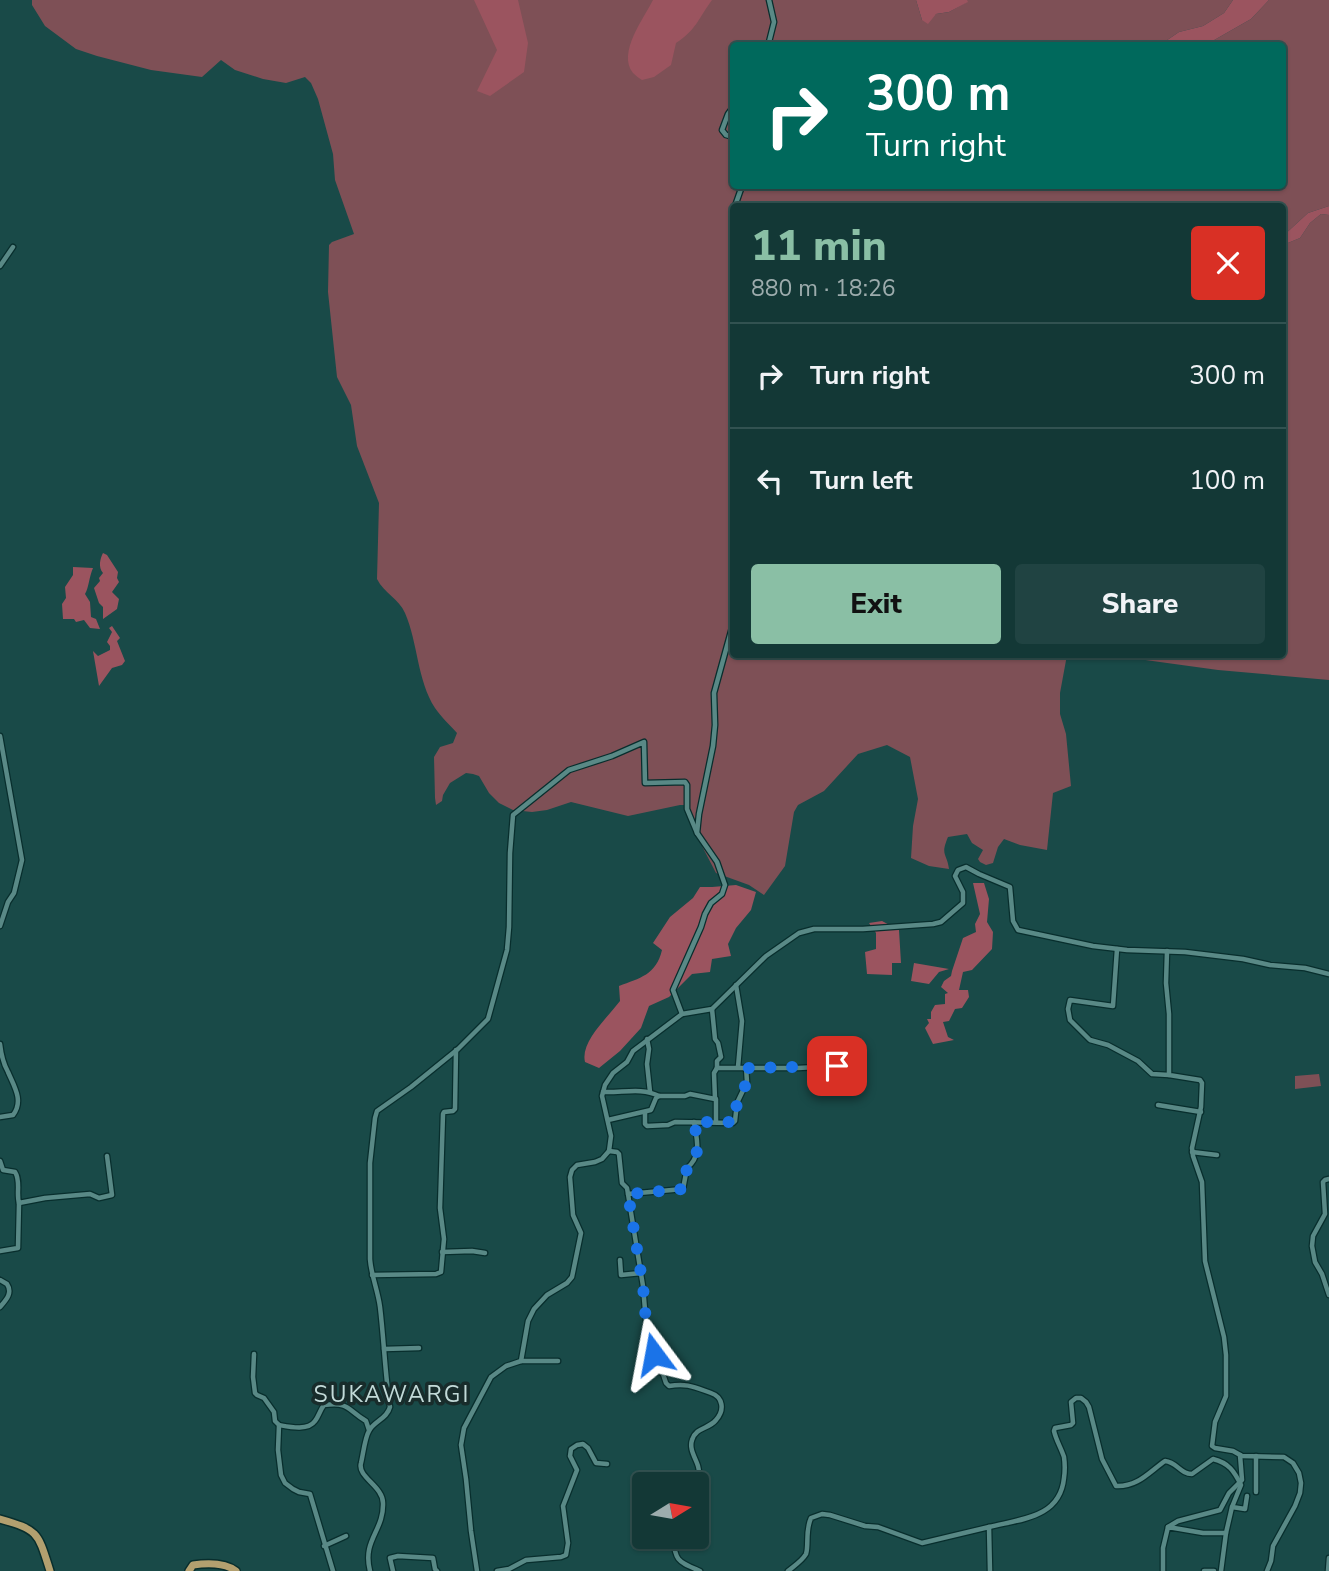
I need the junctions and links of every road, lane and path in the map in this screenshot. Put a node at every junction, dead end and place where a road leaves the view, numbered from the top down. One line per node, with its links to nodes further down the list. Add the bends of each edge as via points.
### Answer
1 (769, 0): 2 (street, via 774,22)
2 (769, 42)
3 (730, 111): 4 (street, via 722,130)
4 (730, 136)
5 (13, 247): 6 (street)
6 (0, 266)
7 (730, 635): 9 (street, via 714,692 713,746)
8 (0, 736): 10 (street, via 22,864)
9 (697, 833): 16 (street, via 717,862 725,885 705,914 673,989); 19 (street, via 687,808 685,782 645,783 644,742 569,770 515,813 507,950 488,1019)
10 (0, 926)
11 (1117, 949): 12 (street); 14 (street, via 1018,930 1010,887 966,867 955,876 963,903 941,922 801,931); 24 (street, via 1113,1006 1070,1000 1070,1020 1092,1041 1138,1061 1152,1074)
12 (1167, 951): 13 (street); 24 (street)
13 (1329, 974)
14 (736, 985): 15 (street); 21 (street, via 742,1021)
15 (712, 1009): 16 (street); 22 (street, via 721,1057)
16 (682, 1014): 17 (street)
17 (647, 1039): 25 (street, via 613,1073); 26 (street)
18 (0, 1044): 32 (street, via 16,1086 17,1107 13,1115)
19 (456, 1050): 45 (street, via 455,1109 443,1114); 49 (street, via 381,1108 375,1118 370,1163)
20 (837, 1066): 23 (street)
21 (738, 1067): 22 (street); 23 (street)
22 (717, 1068): 28 (street)
23 (746, 1068): 35 (street, via 747,1082 734,1122)
24 (1169, 1075): 31 (street, via 1201,1081)
25 (603, 1092): 26 (street); 33 (street)
26 (650, 1092): 27 (street)
27 (659, 1096): 28 (street, via 690,1094); 30 (street)
28 (716, 1099): 35 (street)
29 (1158, 1105): 31 (street)
30 (645, 1112): 33 (street); 34 (street, via 647,1126)
31 (1201, 1112): 37 (street)
32 (0, 1117)
33 (608, 1120): 36 (street)
34 (694, 1122): 35 (street); 42 (street, via 698,1148 683,1189)
35 (716, 1122)
36 (609, 1151): 42 (street, via 619,1154); 56 (street, via 602,1159 572,1170 573,1215 581,1233 572,1277 534,1309)
37 (1192, 1152): 38 (street); 60 (street, via 1202,1182 1205,1261 1226,1345 1226,1395 1216,1417 1212,1444)
38 (1217, 1155)
39 (107, 1156): 43 (street, via 112,1195)
40 (0, 1161): 43 (street, via 3,1170 17,1176)
41 (1329, 1179): 51 (street, via 1323,1182 1325,1214 1312,1242)
42 (628, 1194): 48 (street)
43 (19, 1203): 44 (street, via 18,1248)
44 (0, 1251)
45 (442, 1252): 46 (street); 49 (street, via 439,1274)
46 (485, 1253)
47 (620, 1260): 48 (street, via 621,1275)
48 (641, 1273): 63 (street, via 648,1346 655,1368 669,1386 689,1384 716,1395 722,1403 716,1420 695,1433 691,1443)
49 (372, 1275): 54 (street)
50 (0, 1280): 52 (street, via 10,1291)
51 (1329, 1295)
52 (0, 1307)
53 (419, 1348): 54 (street)
54 (384, 1349): 59 (street, via 390,1407)
55 (254, 1354): 58 (street, via 255,1392 274,1412)
56 (521, 1361): 57 (street); 83 (street, via 491,1377 464,1428 461,1445)
57 (558, 1361)
58 (279, 1426): 59 (street, via 309,1426 324,1405 342,1404 366,1421); 73 (street, via 281,1475 292,1489 310,1494)
59 (369, 1431): 80 (street, via 360,1469 383,1503 368,1548)
60 (1240, 1455): 61 (street); 64 (street)
61 (1256, 1456): 65 (street); 92 (street, via 1288,1459 1296,1466 1301,1483)
62 (607, 1464): 84 (street, via 596,1463 583,1444 571,1449 577,1471 563,1506 566,1555 526,1560)
63 (698, 1472)
64 (1240, 1483): 67 (street); 69 (street, via 1229,1466 1213,1459 1192,1474 1165,1461 1142,1479 1116,1486 1102,1459 1086,1402 1076,1398 1071,1402 1073,1423 1054,1432 1065,1460 1061,1495 1042,1513); 70 (street, via 1220,1510)
65 (1256, 1492)
66 (1247, 1496): 67 (street, via 1246,1508)
67 (1232, 1507): 71 (street)
68 (0, 1519): 76 (main road, via 35,1532)
69 (989, 1527): 86 (street, via 922,1543 878,1527 816,1515 807,1526 807,1552); 87 (street)
70 (1168, 1527): 71 (street); 88 (street)
71 (1226, 1533): 91 (street)
72 (346, 1536): 73 (street)
73 (324, 1546): 79 (street)
74 (675, 1549): 85 (street, via 681,1563)
75 (1329, 1558): 93 (street)
76 (50, 1571)
77 (189, 1571): 78 (main road, via 193,1565 212,1564)
78 (236, 1571)
79 (333, 1571)
80 (370, 1571)
81 (393, 1571): 82 (street, via 390,1558 398,1556 433,1558)
82 (437, 1571)
83 (477, 1571)
84 (497, 1571)
85 (700, 1571)
86 (788, 1571)
87 (990, 1571)
88 (1163, 1571)
89 (1204, 1571): 90 (street)
90 (1214, 1571)
91 (1221, 1571)
92 (1267, 1571)
93 (1328, 1571)

